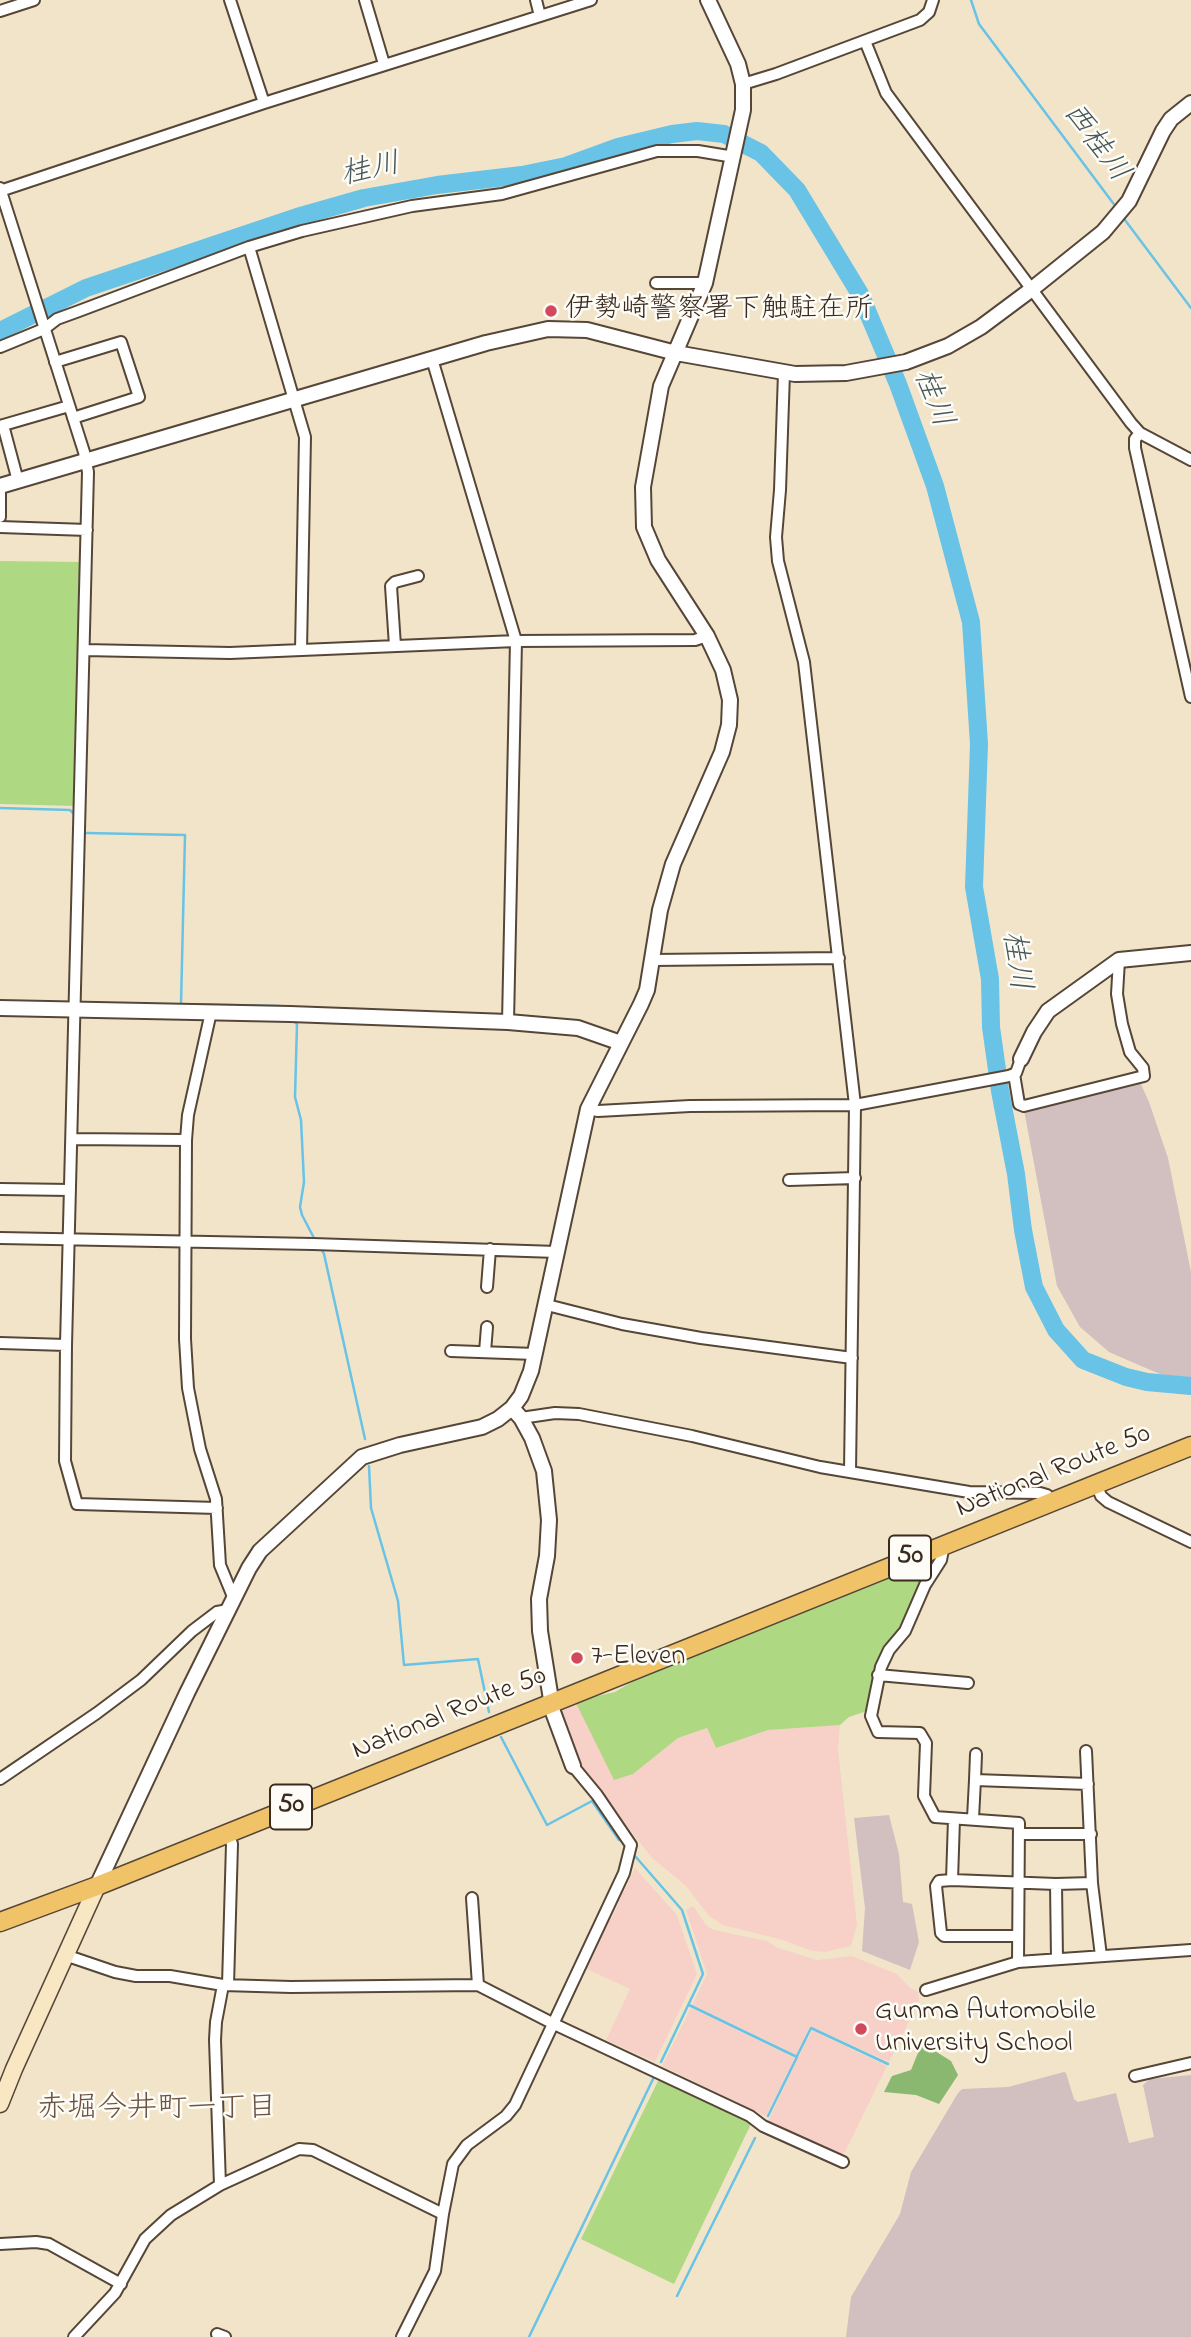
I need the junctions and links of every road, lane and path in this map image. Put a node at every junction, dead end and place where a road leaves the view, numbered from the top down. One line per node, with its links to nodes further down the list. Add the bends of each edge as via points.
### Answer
1 (34, 0): 8 (street)
2 (230, 0): 13 (street)
3 (365, 0): 11 (street)
4 (536, 0): 9 (street)
5 (591, 0): 9 (street)
6 (708, 0): 12 (street)
7 (933, 0): 10 (street, via 920,20)
8 (0, 11)
9 (541, 16): 11 (street)
10 (865, 41): 12 (street); 20 (street, via 886,93)
11 (384, 64): 13 (street)
12 (743, 84): 15 (street)
13 (264, 103): 16 (street)
14 (1191, 103): 20 (street, via 1163,131 1120,213)
15 (734, 155): 17 (street, via 657,151 502,194 412,205); 19 (street)
16 (0, 190): 21 (street)
17 (249, 247): 21 (street); 27 (street)
18 (656, 283): 19 (street)
19 (705, 283): 23 (street)
20 (1032, 289): 26 (street, via 961,339 902,364 825,374); 31 (street)
21 (43, 327): 22 (street); 25 (street)
22 (0, 347)
23 (676, 353): 24 (street, via 587,330 557,328 518,334); 26 (street); 41 (street, via 661,386 643,487 644,527 658,560)
24 (432, 359): 27 (street); 42 (street)
25 (55, 362): 28 (street); 29 (street, via 121,342 139,397)
26 (784, 373): 48 (street, via 778,561 804,662)
27 (295, 400): 32 (street); 45 (street, via 305,441)
28 (69, 405): 29 (street); 30 (street)
29 (73, 418): 32 (street)
30 (1, 425): 34 (street)
31 (1140, 433): 33 (street); 46 (street, via 1135,448)
32 (86, 460): 34 (street); 39 (street)
33 (1191, 460)
34 (18, 481): 35 (street)
35 (0, 486)
36 (0, 493): 37 (street)
37 (0, 517)
38 (0, 527): 39 (street)
39 (87, 530): 44 (street)
40 (418, 576): 43 (street, via 391,586)
41 (707, 636): 42 (street, via 701,640); 49 (street, via 727,685 729,725 722,752 673,864)
42 (516, 641): 43 (street); 54 (street)
43 (395, 646): 45 (street)
44 (84, 650): 45 (street); 52 (street)
45 (301, 650)
46 (1191, 698)
47 (1191, 953): 50 (street)
48 (839, 958): 49 (street); 58 (street)
49 (652, 960): 55 (street, via 647,990)
50 (1119, 960): 56 (street, via 1048,1011); 57 (street, via 1122,1024 1130,1052 1144,1076 1024,1107 1019,1104)
51 (0, 1008): 52 (street)
52 (74, 1010): 53 (street); 60 (street)
53 (211, 1012): 54 (street); 61 (street)
54 (508, 1022): 55 (street, via 578,1028)
55 (621, 1043): 59 (street)
56 (1021, 1059): 57 (street)
57 (1011, 1075): 58 (street)
58 (855, 1105): 59 (street); 62 (street)
59 (588, 1109): 70 (street)
60 (72, 1139): 61 (street); 65 (street)
61 (186, 1140): 68 (street)
62 (855, 1178): 63 (street); 79 (street)
63 (789, 1180)
64 (0, 1189): 65 (street)
65 (70, 1190): 67 (street)
66 (0, 1238): 67 (street)
67 (69, 1239): 68 (street); 75 (street)
68 (185, 1241): 69 (street); 85 (street, via 188,1388)
69 (490, 1249): 70 (street); 71 (street)
70 (557, 1252): 72 (street)
71 (486, 1287)
72 (547, 1305): 78 (street); 79 (street, via 648,1329)
73 (486, 1326): 77 (street)
74 (0, 1343): 75 (street)
75 (66, 1345): 85 (street, via 65,1453 77,1504)
76 (451, 1351): 77 (street)
77 (485, 1352): 78 (street)
78 (535, 1354): 80 (street)
79 (852, 1358): 82 (street)
80 (517, 1413): 82 (street, via 579,1414); 88 (street, via 482,1427 369,1453 354,1462 260,1551); 91 (street, via 544,1471 549,1535 538,1620)
81 (1191, 1446): 83 (highway, National Route 50 / 50)
82 (850, 1471): 84 (street, via 969,1492 1040,1493)
83 (1096, 1484): 84 (highway, National Route 50 / 50); 86 (street, via 1108,1502)
84 (1051, 1502): 87 (highway, National Route 50 / 50)
85 (217, 1508): 88 (street, via 220,1565)
86 (1191, 1542)
87 (944, 1545): 89 (street, via 905,1631 889,1650); 91 (highway, National Route 50 / 50)
88 (231, 1605): 95 (street, via 130,1688); 107 (street)
89 (878, 1675): 90 (street); 99 (street, via 871,1716 875,1729 919,1733 926,1743 924,1796 931,1814)
90 (968, 1683)
91 (552, 1702): 94 (street); 100 (highway, National Route 50 / 50)
92 (1086, 1751): 97 (street)
93 (976, 1754): 96 (street)
94 (573, 1766): 119 (street, via 631,1845 620,1885)
95 (0, 1779)
96 (975, 1780): 97 (street); 98 (street)
97 (1087, 1784): 102 (street)
98 (973, 1818): 99 (street); 101 (street, via 1016,1821)
99 (954, 1819): 103 (street)
100 (228, 1833): 107 (highway, National Route 50 / 50); 117 (street, via 232,1844)
101 (1020, 1834): 102 (street); 104 (street)
102 (1091, 1834): 105 (street)
103 (952, 1880): 104 (street); 110 (street, via 939,1881 936,1886 944,1936)
104 (1018, 1883): 106 (street); 110 (street)
105 (1093, 1883): 106 (street); 113 (street)
106 (1056, 1884): 114 (street)
107 (97, 1886): 109 (highway, National Route 50 / 50); 112 (main road)
108 (472, 1898): 116 (street)
109 (0, 1922)
110 (1017, 1936): 115 (street)
111 (1191, 1950): 113 (street)
112 (65, 1955): 117 (street, via 125,1974); 122 (main road)
113 (1101, 1956): 114 (street)
114 (1057, 1959): 115 (street)
115 (1018, 1962): 118 (street)
116 (478, 1984): 117 (street); 119 (street)
117 (226, 1985): 124 (street, via 215,2040)
118 (926, 1990)
119 (554, 2024): 123 (street); 125 (street, via 506,2116 458,2155)
120 (1191, 2063): 121 (street)
121 (1135, 2076)
122 (0, 2104)
123 (844, 2162)
124 (220, 2185): 125 (street, via 303,2148); 127 (street, via 179,2208 152,2231)
125 (443, 2214): 129 (street, via 435,2271)
126 (0, 2245): 127 (street, via 49,2244)
127 (121, 2284): 128 (street)
128 (74, 2337)
129 (402, 2337)

